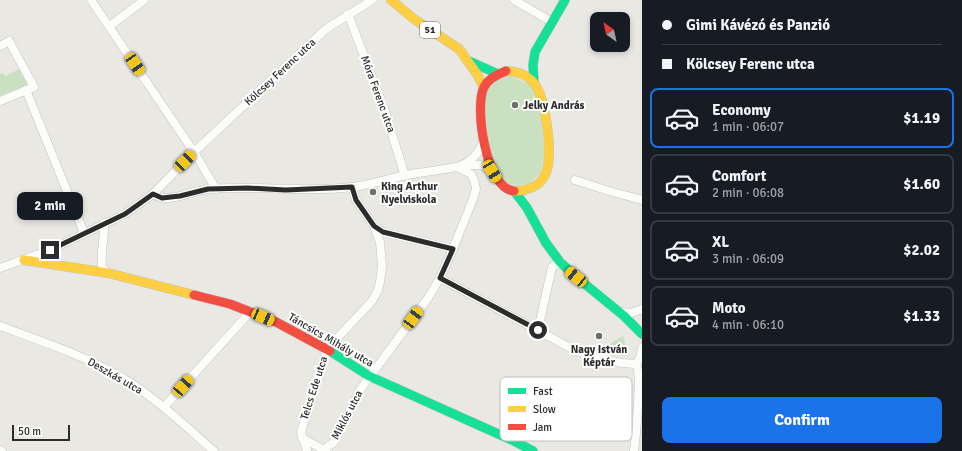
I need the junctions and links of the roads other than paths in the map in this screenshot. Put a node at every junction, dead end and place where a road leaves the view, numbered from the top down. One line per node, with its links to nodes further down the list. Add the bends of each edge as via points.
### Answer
1 (91, 0): 9 (street)
2 (144, 0): 9 (street)
3 (372, 0): 7 (street, Kölcsey Ferenc utca)
4 (391, 0): 12 (main road, 51, via 459,49)
5 (514, 0): 8 (street)
6 (565, 0): 8 (main road)
7 (348, 14): 20 (street, Kölcsey Ferenc utca, via 326,29); 23 (street, Móra Ferenc utca, via 384,108)
8 (552, 22): 11 (main road)
9 (110, 26): 20 (street)
10 (0, 46): 17 (street, via 9,41 34,87)
11 (535, 52): 13 (main road); 15 (main road)
12 (468, 60): 14 (main road, 51); 16 (main road, 51)
13 (521, 66): 14 (main road); 15 (main road, via 525,76)
14 (498, 74): 16 (main road)
15 (534, 83): 26 (main road, via 545,118 548,163 546,175)
16 (484, 88): 19 (main road, via 481,111)
17 (27, 94): 18 (street); 34 (street)
18 (0, 101)
19 (483, 141): 21 (street, via 480,151); 22 (main road, via 486,158)
20 (194, 152): 27 (street); 29 (street, Kölcsey Ferenc utca)
21 (460, 166): 22 (street, via 481,165); 23 (street); 35 (street, Miklós utca, via 471,174 476,189)
22 (492, 171): 28 (main road, via 498,181)
23 (405, 176): 25 (street)
24 (575, 180): 30 (street)
25 (352, 187): 27 (street, via 286,190); 33 (street, via 356,200)
26 (532, 188): 28 (main road); 31 (main road)
27 (216, 189): 29 (street, via 162,198)
28 (515, 192): 31 (main road)
29 (153, 194): 32 (street, Kölcsey Ferenc utca, via 125,214)
30 (642, 200)
31 (530, 214): 37 (main road, via 544,241)
32 (104, 223): 34 (street, Kölcsey Ferenc utca); 39 (street, via 105,235 101,258 102,267)
33 (374, 226): 35 (street, via 394,236); 48 (street, Telcs Ede utca, via 380,242 382,266 378,290 364,311)
34 (84, 233): 36 (street, Kölcsey Ferenc utca)
35 (453, 249): 40 (street, Miklós utca)
36 (24, 260): 38 (street, Kölcsey Ferenc utca); 39 (main road, Táncsics Mihály utca)
37 (561, 262): 43 (main road); 45 (street, via 552,267)
38 (0, 268)
39 (108, 273): 42 (main road, Táncsics Mihály utca, via 230,304)
40 (440, 278): 45 (street); 50 (street, Miklós utca, via 428,298)
41 (642, 309): 43 (street, via 631,313)
42 (250, 312): 48 (main road, Táncsics Mihály utca, via 276,322); 52 (street)
43 (620, 312): 46 (main road)
44 (0, 326): 52 (street, Deszkás utca, via 89,360 121,377)
45 (538, 330): 49 (street, via 576,350 621,363)
46 (642, 334)
47 (642, 348): 49 (street)
48 (327, 349): 50 (main road, Táncsics Mihály utca); 54 (street, Telcs Ede utca, via 303,424)
49 (636, 364): 51 (street, via 639,366)
50 (369, 376): 53 (main road, Táncsics Mihály utca); 58 (street, Miklós utca, via 334,442)
51 (641, 381): 60 (street)
52 (164, 407): 56 (street, Deszkás utca)
53 (500, 435)
54 (302, 438): 57 (street, Telcs Ede utca); 58 (street)
55 (514, 441): 59 (main road, Táncsics Mihály utca)
56 (214, 451)
57 (307, 451)
58 (324, 451)
59 (533, 451)
60 (634, 451)

